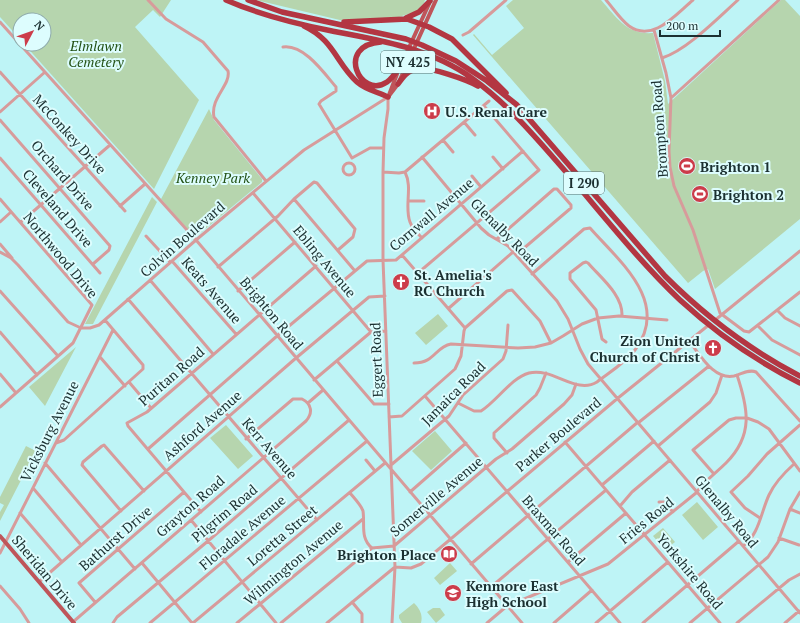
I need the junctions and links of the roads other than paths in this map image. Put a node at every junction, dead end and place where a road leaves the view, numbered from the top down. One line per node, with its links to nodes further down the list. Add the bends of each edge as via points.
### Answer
1 (148, 0): 51 (street, via 166,19 203,42 228,71 228,78 214,105 214,117)
2 (226, 0): 11 (highway, I 290)
3 (248, 0): 13 (highway, I 290, via 282,12)
4 (432, 0): 10 (highway, via 416,15); 14 (main road, NY 425)
5 (506, 0): 16 (street)
6 (606, 0): 15 (street, via 631,27 642,31)
7 (693, 0): 15 (street, via 664,25)
8 (738, 0): 19 (street, via 683,47)
9 (779, 0): 27 (street)
10 (400, 19): 13 (highway); 14 (highway, via 410,19)
11 (291, 21): 17 (highway, I 290); 26 (highway, via 322,37 356,82)
12 (0, 22): 22 (street, Brighton Road)
13 (330, 22): 29 (highway, I 290, via 422,45 456,61)
14 (423, 24): 20 (main road, NY 425); 23 (main road, NY 425); 29 (highway, via 449,37 460,46)
15 (654, 30): 19 (street, Brompton Road)
16 (463, 35)
17 (391, 42): 20 (highway, via 372,42 363,46 355,59 355,68 366,82 380,84 388,81); 24 (highway, I 290, via 419,51 451,66)
18 (283, 47): 34 (street, via 296,49 308,56 336,87 336,91 319,104)
19 (662, 58): 27 (street, Brompton Road)
20 (401, 65): 26 (main road)
21 (0, 72): 25 (street, McConkey Drive)
22 (45, 72): 25 (street); 37 (street, Brighton Road)
23 (398, 84): 24 (highway, via 411,71 424,68 467,80); 26 (main road, NY 425)
24 (491, 92): 143 (highway, I 290, via 515,115 663,282 704,321 745,352)
25 (20, 94): 31 (street); 46 (street, McConkey Drive)
26 (388, 97): 34 (street, Colvin Boulevard); 38 (street, Eggert Road)
27 (670, 98): 102 (street, Brompton Road, via 671,175)
28 (489, 101): 30 (street)
29 (517, 105): 139 (highway, I 290, via 685,296 749,346)
30 (484, 106): 33 (street); 39 (street)
31 (0, 112)
32 (0, 120): 54 (street, Orchard Drive)
33 (464, 122): 35 (street); 36 (street)
34 (335, 131): 44 (street); 51 (street, Colvin Boulevard, via 304,150)
35 (475, 135)
36 (443, 140): 40 (street); 41 (street)
37 (110, 145): 46 (street); 52 (street, Brighton Road)
38 (383, 148): 44 (street, via 370,148); 48 (street, Eggert Road)
39 (523, 151): 47 (street, Cornwall Avenue); 68 (street, via 539,170)
40 (453, 152)
41 (422, 157): 49 (street); 61 (street, Glenalby Road)
42 (493, 157): 47 (street)
43 (0, 158): 60 (street, Cleveland Drive)
44 (352, 158): 45 (street)
45 (350, 164)
46 (84, 166): 54 (street); 62 (street, McConkey Drive)
47 (503, 169): 53 (street, Cornwall Avenue)
48 (383, 172): 49 (street); 81 (street, Eggert Road)
49 (405, 172): 58 (street, via 409,182)
50 (472, 176): 53 (street)
51 (266, 181): 55 (street, Colvin Boulevard)
52 (145, 184): 62 (street); 72 (street, Brighton Road)
53 (481, 187): 61 (street, Cornwall Avenue)
54 (60, 188): 60 (street); 84 (street, Orchard Drive, via 109,244 110,249)
55 (253, 193): 65 (street, Ebling Avenue); 72 (street, Colvin Boulevard)
56 (294, 198): 65 (street); 75 (street); 75 (street, via 316,182 340,210 355,231 353,237)
57 (0, 199): 64 (street, Northwood Drive)
58 (409, 201): 59 (street); 70 (street, via 410,223)
59 (424, 201)
60 (41, 204): 67 (street); 84 (street, Cleveland Drive)
61 (461, 204): 68 (street, Glenalby Road); 70 (street, Cornwall Avenue)
62 (120, 206): 63 (street, McConkey Drive)
63 (124, 211)
64 (11, 212): 66 (street); 67 (street, Northwood Drive)
65 (275, 219): 73 (street, Ebling Avenue); 86 (street)
66 (0, 222)
67 (21, 222): 111 (street, Northwood Drive, via 92,304)
68 (477, 222): 71 (street, Glenalby Road, via 485,232); 89 (street)
69 (146, 236): 83 (street)
70 (422, 238): 79 (street, Cornwall Avenue)
71 (497, 239): 78 (street, Glenalby Road); 80 (street, via 557,189 571,208)
72 (196, 240): 83 (street, Colvin Boulevard); 86 (street, Brighton Road)
73 (295, 242): 85 (street, Ebling Avenue); 93 (street)
74 (1, 245): 77 (street, via 3,249); 82 (street)
75 (338, 250): 87 (street)
76 (800, 251): 102 (street, Parker Boulevard)
77 (0, 252): 82 (street)
78 (513, 252): 80 (street, Glenalby Road); 98 (street)
79 (402, 255): 81 (street, Cornwall Avenue, via 396,260); 89 (street)
80 (516, 255): 90 (street, Glenalby Road)
81 (383, 260): 87 (street, Cornwall Avenue, via 367,261); 96 (street, Eggert Road)
82 (15, 261): 111 (street, via 66,320)
83 (171, 262): 91 (street, Colvin Boulevard); 118 (street, Keats Avenue)
84 (93, 264): 88 (street, Cleveland Drive)
85 (316, 266): 92 (street, Ebling Avenue); 101 (street, Puritan Road)
86 (218, 267): 93 (street, Brighton Road)
87 (356, 271): 92 (street, Cornwall Avenue)
88 (100, 273)
89 (418, 273): 98 (street)
90 (532, 274): 105 (street, via 584,229 590,228 638,283 646,303); 113 (street, Glenalby Road, via 561,307)
91 (150, 280): 97 (street, Colvin Boulevard); 125 (street)
92 (335, 289): 99 (street, Ebling Avenue); 119 (street, Cornwall Avenue)
93 (238, 290): 101 (street, Brighton Road)
94 (0, 291): 127 (street)
95 (800, 292): 100 (street)
96 (385, 296): 99 (street, Ashford Avenue, via 369,297); 115 (street, Eggert Road)
97 (128, 300): 106 (street, Colvin Boulevard); 133 (street, Kerr Avenue)
98 (449, 308): 112 (street)
99 (353, 310): 117 (street, Ebling Avenue); 129 (street, Ashford Avenue)
100 (778, 311): 109 (street); 110 (street)
101 (258, 314): 118 (street, Puritan Road); 119 (street, Brighton Road)
102 (722, 315): 109 (street, via 746,332); 120 (street, Parker Boulevard)
103 (622, 316): 104 (street); 104 (street, via 616,295 588,263 584,262 570,273 569,277 594,307); 105 (street)
104 (598, 318): 113 (street); 122 (street, via 602,339)
105 (647, 318): 107 (street); 140 (street, via 643,336 635,350)
106 (105, 320): 111 (street, Colvin Boulevard, via 94,327); 114 (street)
107 (667, 320)
108 (508, 325): 124 (street, Jamaica Road)
109 (758, 326): 126 (street, via 772,340)
110 (800, 326)
111 (81, 328): 127 (street, via 75,341)
112 (465, 328): 121 (street, via 507,291 512,290 540,321); 123 (street)
113 (573, 329): 121 (street); 140 (street, Glenalby Road, via 582,354)
114 (113, 330): 128 (street, Vicksburg Avenue); 142 (street, via 143,366 143,370)
115 (386, 331): 117 (street); 153 (street, Eggert Road)
116 (0, 332): 136 (street)
117 (371, 332): 130 (street)
118 (236, 334): 125 (street, Puritan Road)
119 (277, 336): 129 (street, Brighton Road); 148 (street, Cornwall Avenue)
120 (689, 341): 132 (street); 150 (street, Parker Boulevard)
121 (551, 342): 124 (street, via 535,347)
122 (606, 342)
123 (463, 345): 124 (street); 131 (street, via 448,344 427,361); 149 (street, via 455,369)
124 (506, 347): 152 (street, Jamaica Road, via 505,356 501,361 463,395)
125 (213, 354): 133 (street, Puritan Road)
126 (800, 355)
127 (58, 356): 136 (street)
128 (100, 357): 145 (street); 168 (street, Vicksburg Avenue)
129 (296, 358): 141 (street, Brighton Road); 156 (street, Ashford Avenue)
130 (337, 361): 141 (street); 153 (street, via 374,404)
131 (414, 363)
132 (710, 366): 137 (street); 162 (street)
133 (191, 373): 148 (street, Kerr Avenue); 155 (street, Puritan Road)
134 (546, 373): 144 (street); 152 (street, via 532,372 522,376 481,411 474,411); 173 (street, via 536,395 494,434 494,438)
135 (0, 374): 147 (street)
136 (37, 375): 147 (street)
137 (722, 375): 138 (street); 171 (street, via 710,402)
138 (738, 375): 158 (street, Fries Road, via 746,401); 161 (street, via 750,371 758,373)
139 (800, 376)
140 (601, 379): 144 (street, via 588,386); 150 (street, Glenalby Road)
141 (314, 380): 146 (street, Brighton Road)
142 (129, 382): 145 (street); 155 (street)
143 (800, 383)
144 (576, 384): 173 (street, Somerville Avenue, via 572,395 564,404)
145 (125, 386): 168 (street, via 64,440)
146 (323, 390): 151 (street); 160 (street, Brighton Road)
147 (16, 393): 154 (street)
148 (209, 395): 156 (street, Kerr Avenue); 172 (street, Cornwall Avenue)
149 (425, 396): 157 (street, via 402,416); 159 (street, Braxmar Road)
150 (618, 398): 162 (street, Glenalby Road); 167 (street, Parker Boulevard)
151 (308, 403): 164 (street, via 300,398 291,400); 174 (street, Grayton Road, via 311,410 308,419)
152 (458, 403): 159 (street, Jamaica Road)
153 (389, 404): 157 (street, Eggert Road)
154 (0, 407)
155 (151, 408): 172 (street, Puritan Road, via 127,423)
156 (228, 417): 164 (street, Kerr Avenue); 183 (street, Ashford Avenue)
157 (389, 417): 181 (street, Eggert Road)
158 (747, 418): 170 (street, via 766,426); 186 (street, Fries Road, via 744,433 736,450); 186 (street, via 729,420 693,450)
159 (445, 419): 169 (street, Braxmar Road); 181 (street, Jamaica Road)
160 (349, 420): 165 (street, Brighton Road); 187 (street, Pilgrim Road)
161 (800, 421)
162 (638, 422): 166 (street, Glenalby Road); 180 (street)
163 (800, 425): 170 (street)
164 (246, 439): 174 (street, Kerr Avenue)
165 (367, 441): 177 (street, Brighton Road); 198 (street, Floradale Avenue)
166 (654, 441): 171 (street, Glenalby Road); 188 (street)
167 (565, 442): 180 (street, Yorkshire Road); 194 (street, Parker Boulevard)
168 (56, 443): 178 (street, Vicksburg Avenue)
169 (466, 443): 182 (street, Braxmar Road); 193 (street)
170 (779, 443): 179 (street); 211 (street, via 731,492 748,511)
171 (658, 446): 176 (street, Glenalby Road)
172 (148, 449): 183 (street, Puritan Road)
173 (507, 453): 182 (street, Somerville Avenue)
174 (263, 458): 187 (street, Kerr Avenue); 203 (street, Grayton Road)
175 (366, 460): 184 (street)
176 (670, 460): 195 (street, Glenalby Road); 200 (street, via 632,492)
177 (385, 462): 181 (street, Brighton Road); 184 (street, Loretta Street)
178 (45, 463): 189 (street, Vicksburg Avenue); 214 (street)
179 (794, 464): 185 (street); 211 (street, via 774,486)
180 (586, 466): 188 (street, Yorkshire Road); 209 (street)
181 (391, 467): 193 (street, Brighton Road); 225 (street, Eggert Road)
182 (486, 468): 194 (street, Braxmar Road); 208 (street, Somerville Avenue)
183 (166, 471): 191 (street, Ashford Avenue); 192 (street, Puritan Road)
184 (375, 471): 197 (street, Loretta Street)
185 (800, 471)
186 (714, 474): 195 (street, Fries Road)
187 (281, 479): 198 (street, Kerr Avenue); 220 (street, Pilgrim Road)
188 (602, 485): 190 (street, Yorkshire Road)
189 (33, 488): 205 (street, Vicksburg Avenue); 223 (street)
190 (606, 490): 200 (street, Yorkshire Road); 219 (street)
191 (144, 491): 202 (street, Ashford Avenue); 202 (street, via 104,445 83,462 82,465)
192 (184, 492): 203 (street, Puritan Road); 228 (street, Bathurst Drive)
193 (410, 492): 208 (street, Brighton Road)
194 (507, 492): 209 (street, Braxmar Road); 218 (street, Parker Boulevard)
195 (697, 492): 204 (street, Fries Road); 221 (street, Glenalby Road)
196 (800, 492): 201 (street)
197 (350, 493): 210 (street, via 361,507); 213 (street, Loretta Street)
198 (299, 499): 213 (street, Kerr Avenue); 230 (street, Floradale Avenue)
199 (659, 502): 204 (street, via 664,502)
200 (620, 506): 206 (street, Yorkshire Road)
201 (790, 509): 207 (street); 217 (street)
202 (121, 511): 214 (street, Ashford Avenue)
203 (201, 512): 212 (street, Grayton Road)
204 (672, 512): 215 (street, Fries Road)
205 (20, 513): 222 (street, Vicksburg Avenue); 231 (street)
206 (626, 513): 215 (street, Yorkshire Road); 232 (street)
207 (800, 513)
208 (431, 516): 218 (street, Brighton Road); 225 (street, Somerville Avenue)
209 (528, 516): 219 (street, Braxmar Road); 235 (street)
210 (363, 518): 227 (street, via 364,538); 252 (street, Wilmington Avenue)
211 (760, 518): 226 (street, via 752,536)
212 (191, 520): 220 (street); 234 (street, Grayton Road)
213 (317, 520): 242 (street, Loretta Street)
214 (101, 528): 223 (street, Ashford Avenue); 228 (street)
215 (645, 535): 233 (street, Yorkshire Road); 240 (street, Fries Road, via 608,564)
216 (0, 536): 222 (main road, Sheridan Drive)
217 (779, 538): 224 (street); 236 (street, via 770,554)
218 (451, 539): 235 (street, Brighton Road); 237 (street, Parker Boulevard, via 418,566)
219 (548, 539): 232 (street, Braxmar Road); 246 (street)
220 (208, 541): 230 (street); 243 (street, Pilgrim Road)
221 (739, 541): 226 (street, Glenalby Road); 244 (street)
222 (5, 542): 229 (street, Vicksburg Avenue); 241 (main road, Sheridan Drive)
223 (81, 545): 231 (street, Ashford Avenue)
224 (799, 545)
225 (394, 546): 227 (street, Somerville Avenue); 237 (street, Eggert Road)
226 (743, 546): 236 (street, Glenalby Road)
227 (372, 548): 264 (street)
228 (118, 549): 238 (street); 249 (street, Bathurst Drive, via 79,583)
229 (0, 552)
230 (224, 561): 242 (street); 250 (street, Floradale Avenue)
231 (62, 562): 241 (street, Ashford Avenue)
232 (568, 562): 240 (street, Braxmar Road)
233 (668, 562): 244 (street, Yorkshire Road); 255 (street)
234 (142, 563): 238 (street, Grayton Road); 243 (street)
235 (471, 564): 246 (street, Brighton Road)
236 (759, 565): 247 (street, Glenalby Road); 254 (street)
237 (395, 567): 251 (street); 267 (street, Eggert Road)
238 (135, 569): 249 (street, Grayton Road)
239 (800, 574): 247 (street)
240 (580, 576): 248 (street, Braxmar Road); 253 (street, Fries Road)
241 (39, 582): 257 (main road, Sheridan Drive)
242 (242, 582): 252 (street); 261 (street, Loretta Street)
243 (159, 583): 250 (street); 259 (street, Pilgrim Road)
244 (688, 585): 254 (street, Yorkshire Road); 273 (street)
245 (0, 586): 258 (street)
246 (491, 587): 253 (street, Brighton Road)
247 (779, 588): 256 (street, Glenalby Road); 276 (street)
248 (592, 590): 255 (street, Braxmar Road); 270 (street)
249 (96, 602): 257 (street, Grayton Road)
250 (175, 602): 260 (street, Floradale Avenue); 261 (street)
251 (352, 602): 265 (street); 266 (street, via 362,614)
252 (260, 604): 262 (street, Wilmington Avenue); 263 (street)
253 (507, 606): 268 (street, Fries Road); 269 (street, Brighton Road)
254 (708, 608): 274 (street); 275 (street, Yorkshire Road)
255 (610, 611): 271 (street); 272 (street, Braxmar Road)
256 (800, 612): 277 (street)
257 (74, 622)
258 (29, 623)
259 (113, 623)
260 (150, 623)
261 (192, 623)
262 (237, 623)
263 (276, 623)
264 (281, 623)
265 (327, 623)
266 (362, 623)
267 (392, 623)
268 (487, 623)
269 (522, 623)
270 (554, 623)
271 (596, 623)
272 (620, 623)
273 (643, 623)
274 (690, 623)
275 (720, 623)
276 (737, 623)
277 (785, 623)

